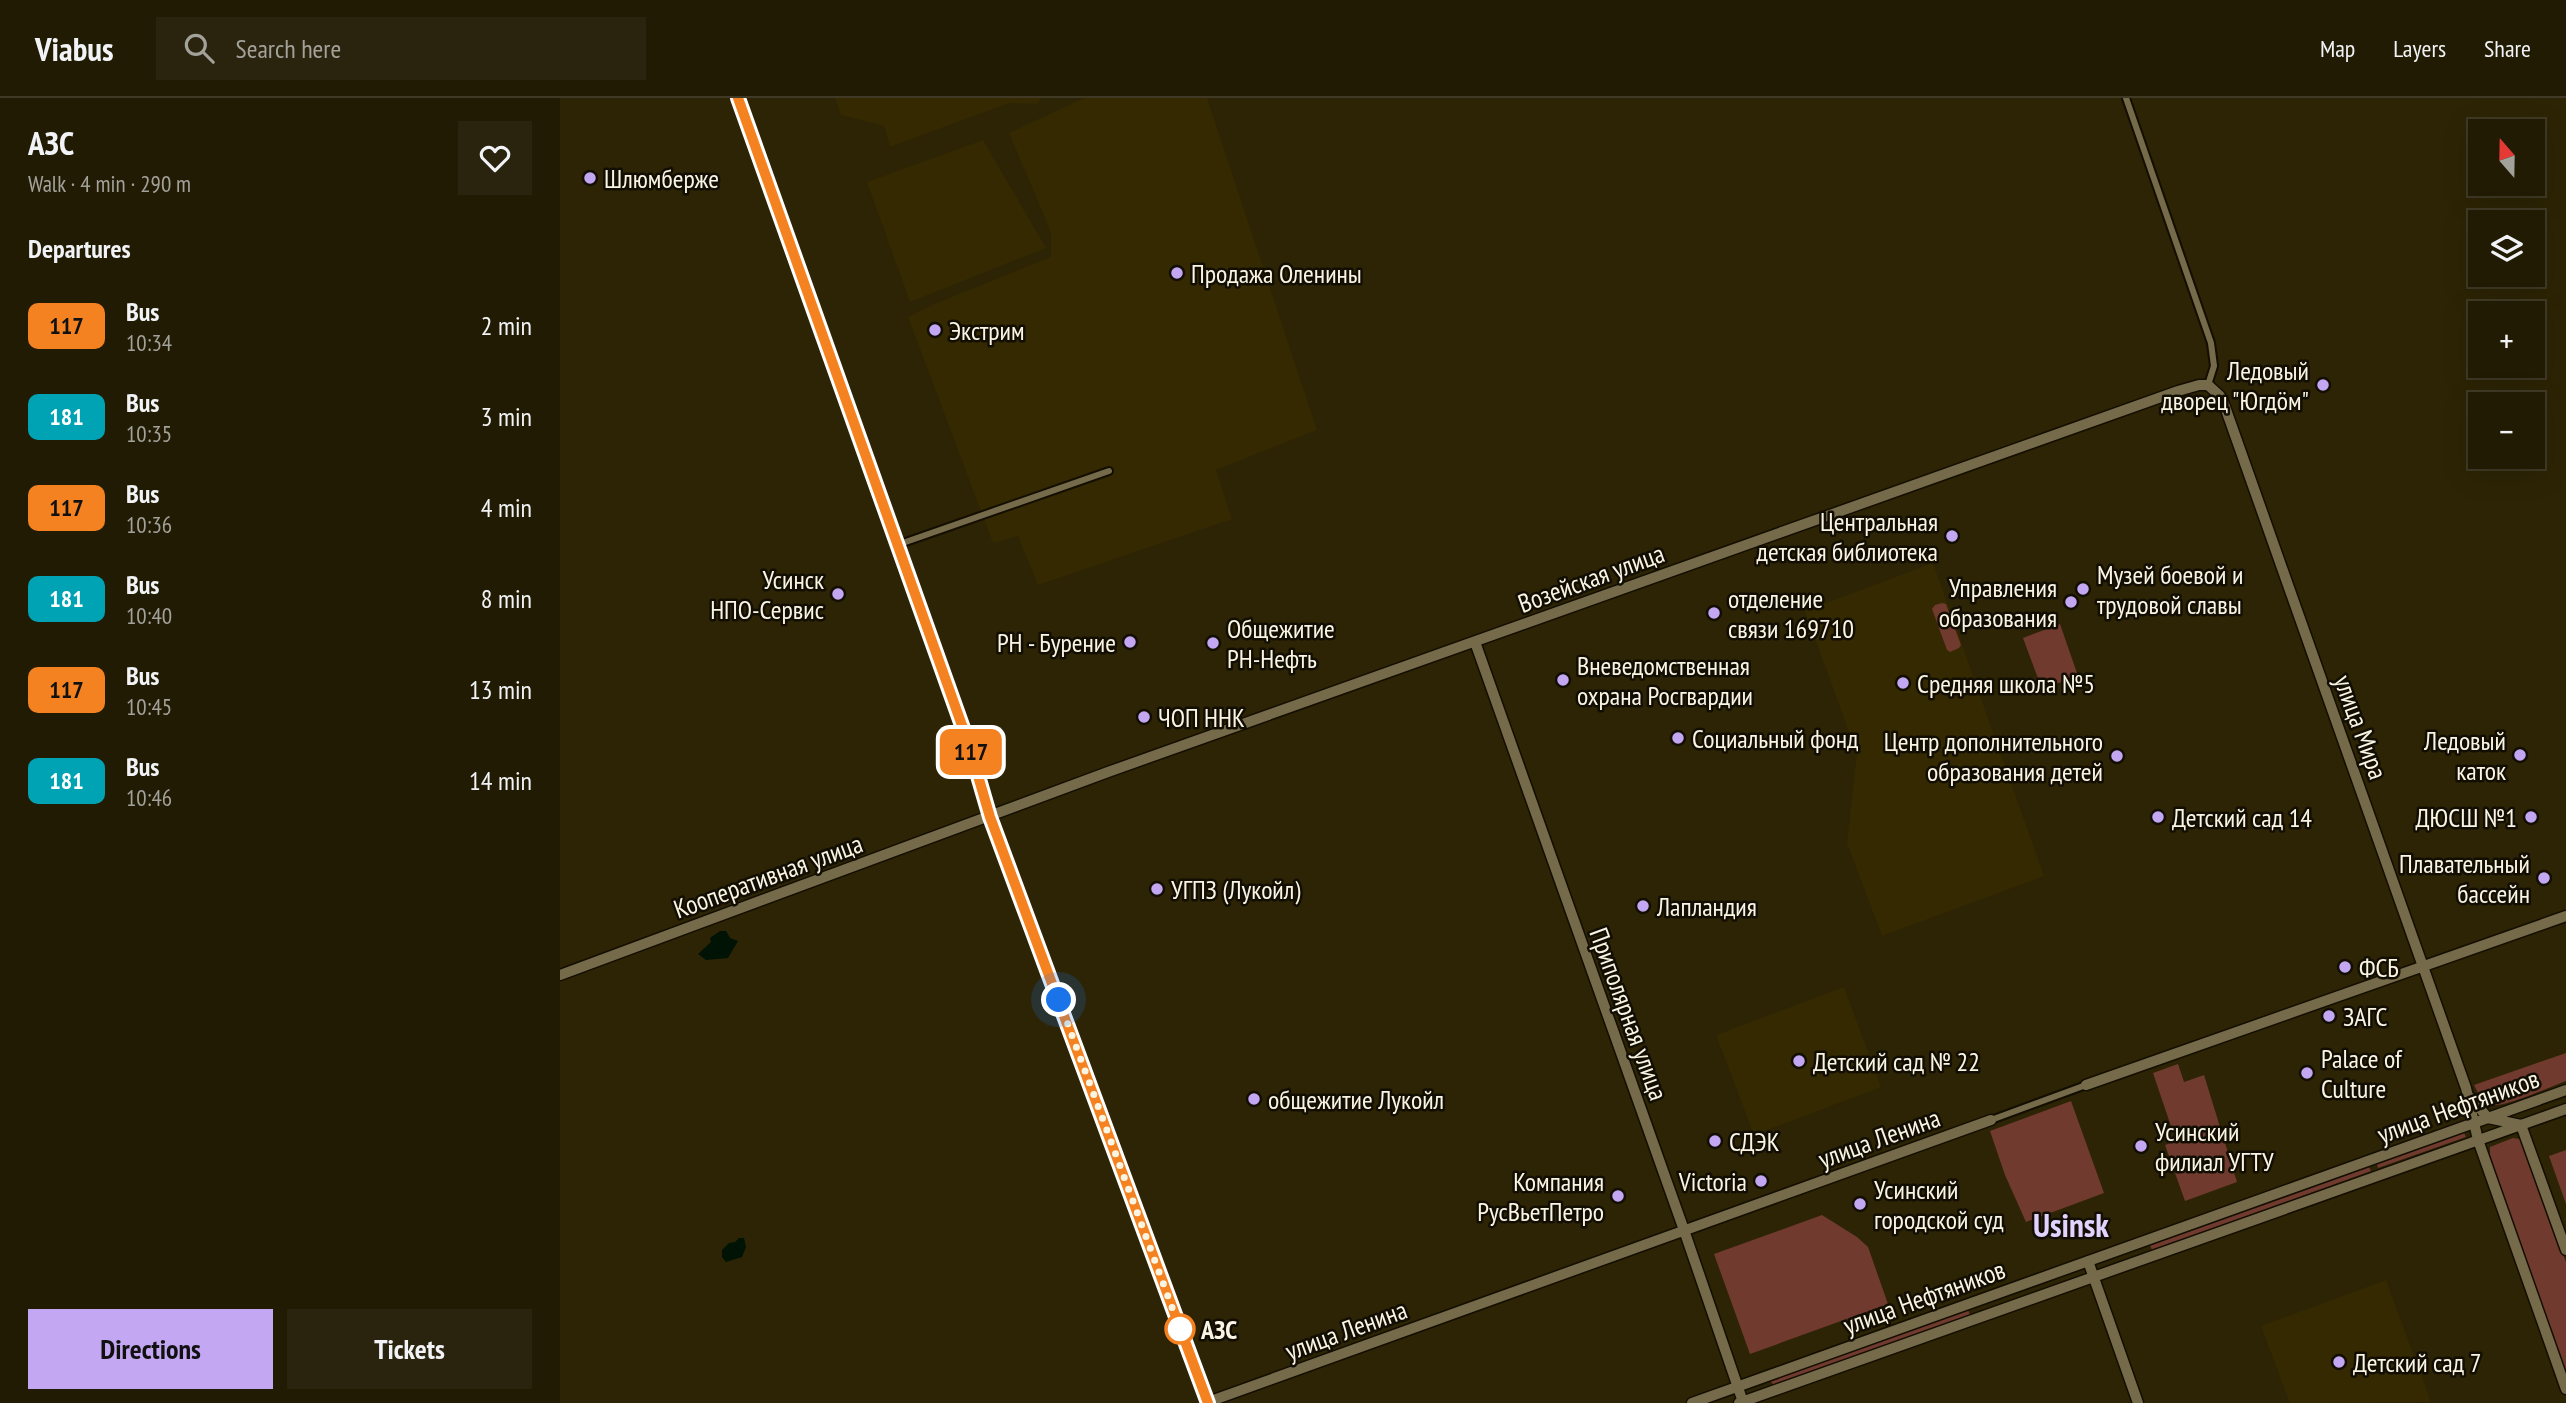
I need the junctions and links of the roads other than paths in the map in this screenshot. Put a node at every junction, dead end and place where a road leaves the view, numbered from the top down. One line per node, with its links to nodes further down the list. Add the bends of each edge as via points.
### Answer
1 (738, 98): 5 (main road)
2 (2126, 98): 3 (street, via 2211,343 2214,366)
3 (2208, 385): 6 (main road, Возейская улица, via 2178,391); 9 (main road, улица Мира, via 2224,404)
4 (1109, 471): 5 (street)
5 (897, 545): 7 (main road)
6 (1475, 642): 7 (main road, Возейская улица); 22 (main road, Приполярная улица)
7 (990, 817): 10 (main road, Кооперативная улица); 29 (main road)
8 (2566, 916): 9 (main road, улица Ленина)
9 (2423, 965): 11 (main road, улица Ленина); 12 (main road, улица Мира)
10 (560, 975)
11 (2086, 1085): 16 (street, улица Ленина)
12 (2466, 1088): 15 (main road, улица Мира); 17 (main road, улица Мира)
13 (2566, 1090): 15 (main road, улица Нефтяников)
14 (2566, 1109): 18 (main road, улица Нефтяников)
15 (2488, 1118): 17 (main road, улица Нефтяников); 18 (main road)
16 (1991, 1120): 22 (main road, улица Ленина)
17 (2474, 1123): 19 (main road, улица Мира); 20 (main road, улица Нефтяников)
18 (2521, 1125): 19 (main road, улица Нефтяников); 23 (main road)
19 (2479, 1140): 21 (main road, улица Нефтяников); 27 (main road, улица Мира)
20 (2371, 1160): 21 (main road); 24 (main road, улица Нефтяников)
21 (2377, 1177): 25 (main road, улица Нефтяников)
22 (1684, 1230): 26 (main road, Приполярная улица); 29 (main road, улица Ленина)
23 (2566, 1250)
24 (2088, 1261): 25 (main road); 26 (main road, улица Нефтяников)
25 (2093, 1278): 28 (main road, улица Нефтяников); 31 (main road)
26 (1737, 1387): 28 (main road, Приполярная улица); 30 (main road, улица Нефтяников)
27 (2566, 1390)
28 (1741, 1402)
29 (1208, 1403)
30 (1692, 1403)
31 (2138, 1403)

